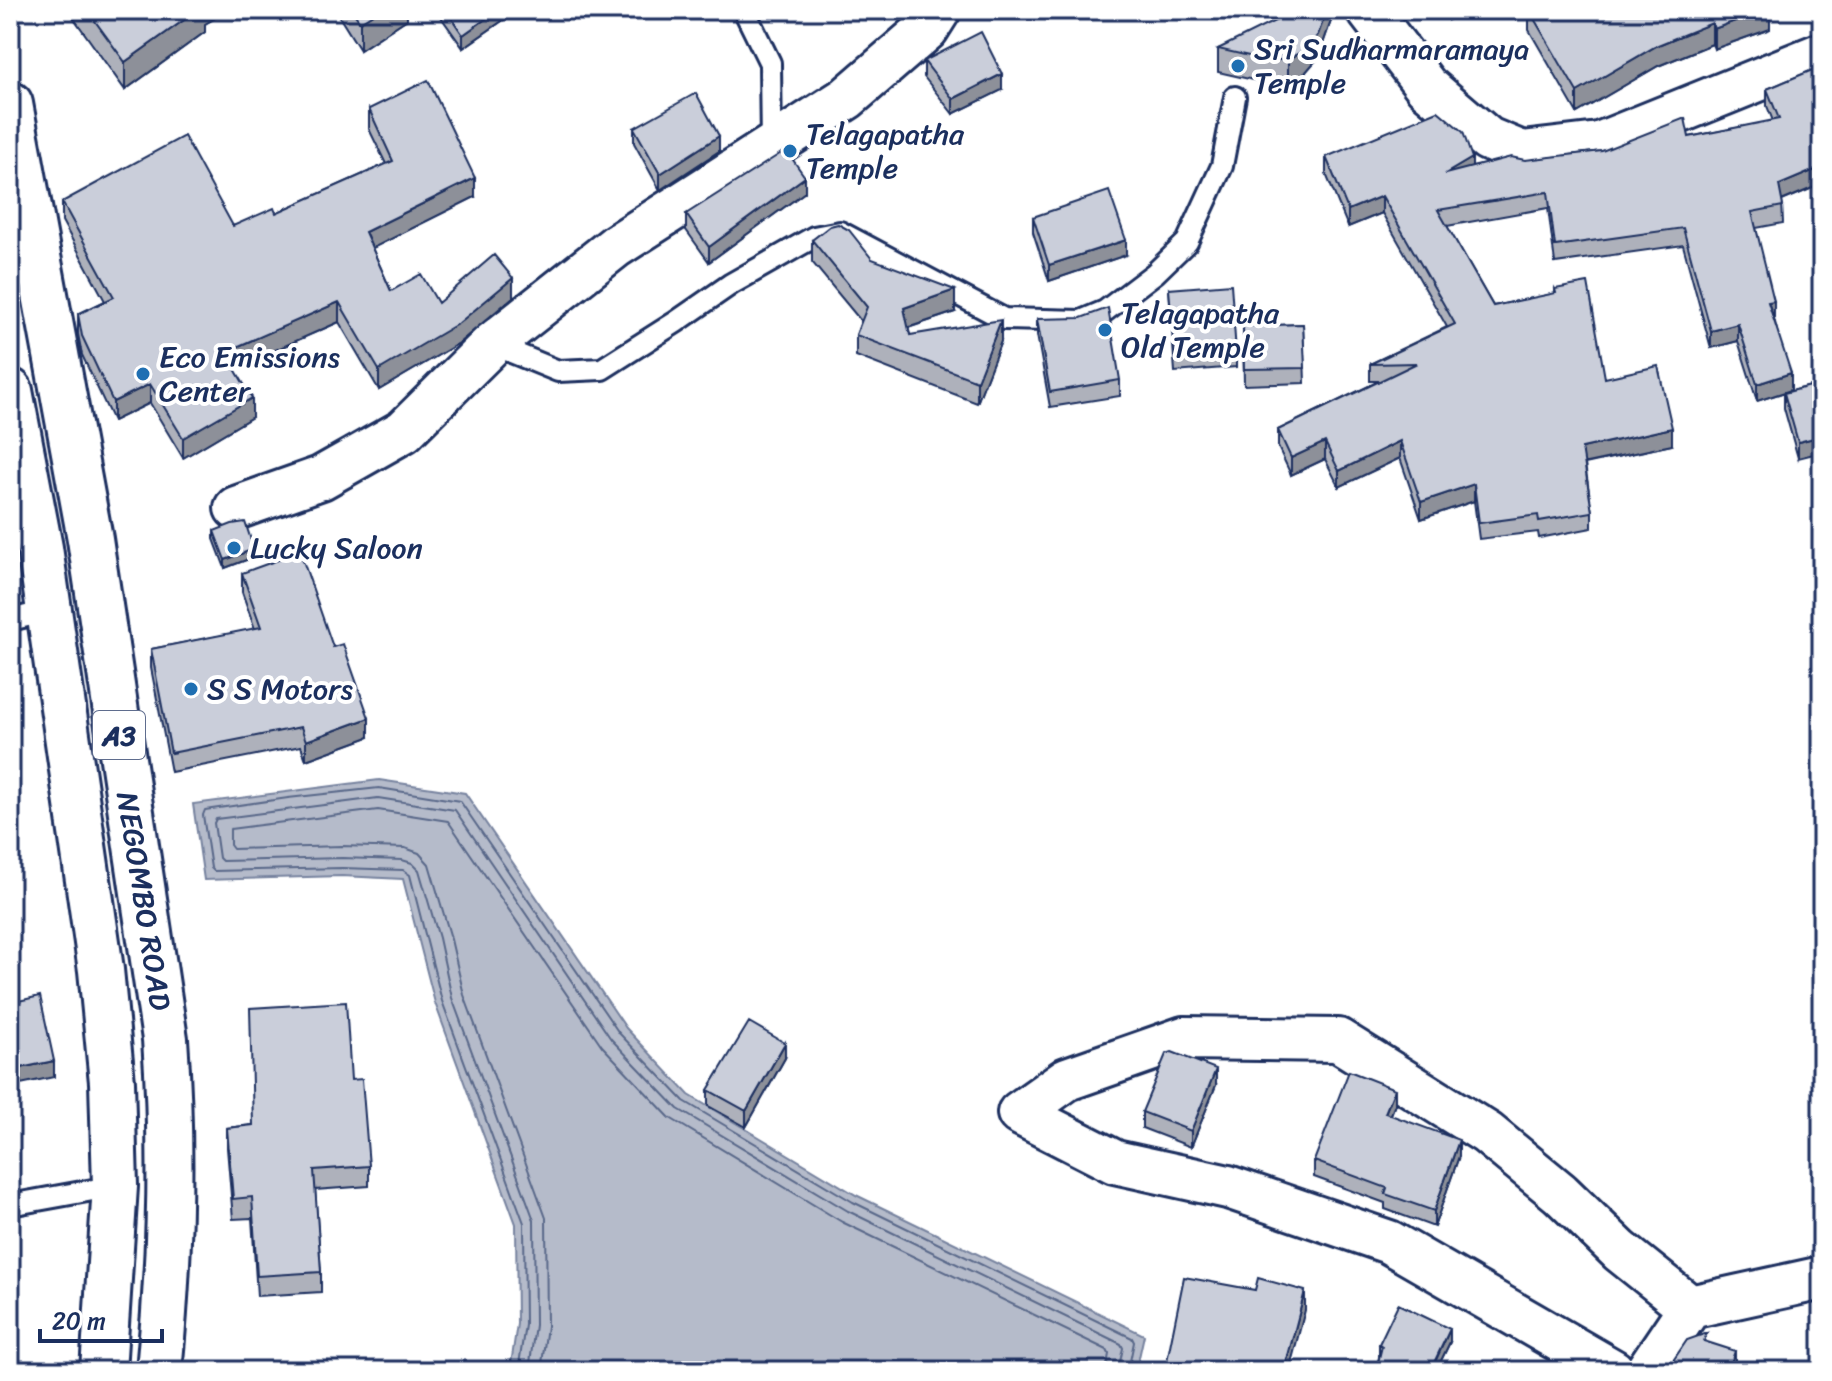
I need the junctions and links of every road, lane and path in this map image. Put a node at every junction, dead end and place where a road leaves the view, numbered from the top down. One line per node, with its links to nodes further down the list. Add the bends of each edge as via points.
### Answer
1 (744, 10): 7 (lane, via 770,63)
2 (939, 10): 7 (street, via 927,29 847,98)
3 (1368, 10): 4 (street, via 1426,86 1488,139 1522,153 1599,144)
4 (1822, 54)
5 (1235, 97): 8 (lane, via 1222,166 1187,242 1105,311 1081,321 1004,319 840,232 814,237 731,284 602,369 558,371)
6 (10, 104): 17 (highway, NEGOMBO ROAD / A3, via 90,539 165,1039 170,1220)
7 (771, 147): 8 (street, via 616,246)
8 (492, 344): 10 (street, via 404,431 321,478)
9 (10, 391): 11 (highway, NEGOMBO ROAD / A3, via 40,548)
10 (236, 508)
11 (29, 615): 12 (highway, NEGOMBO ROAD / A3, via 101,970)
12 (115, 1186): 13 (lane); 16 (highway, NEGOMBO ROAD / A3)
13 (10, 1205)
14 (1822, 1278): 15 (street)
15 (1690, 1307): 18 (street, via 1487,1133 1338,1040 1184,1038 1067,1079 1019,1113 1115,1162 1228,1187 1389,1242); 19 (street)
16 (103, 1371)
17 (159, 1371)
18 (1613, 1371)
19 (1647, 1371)

